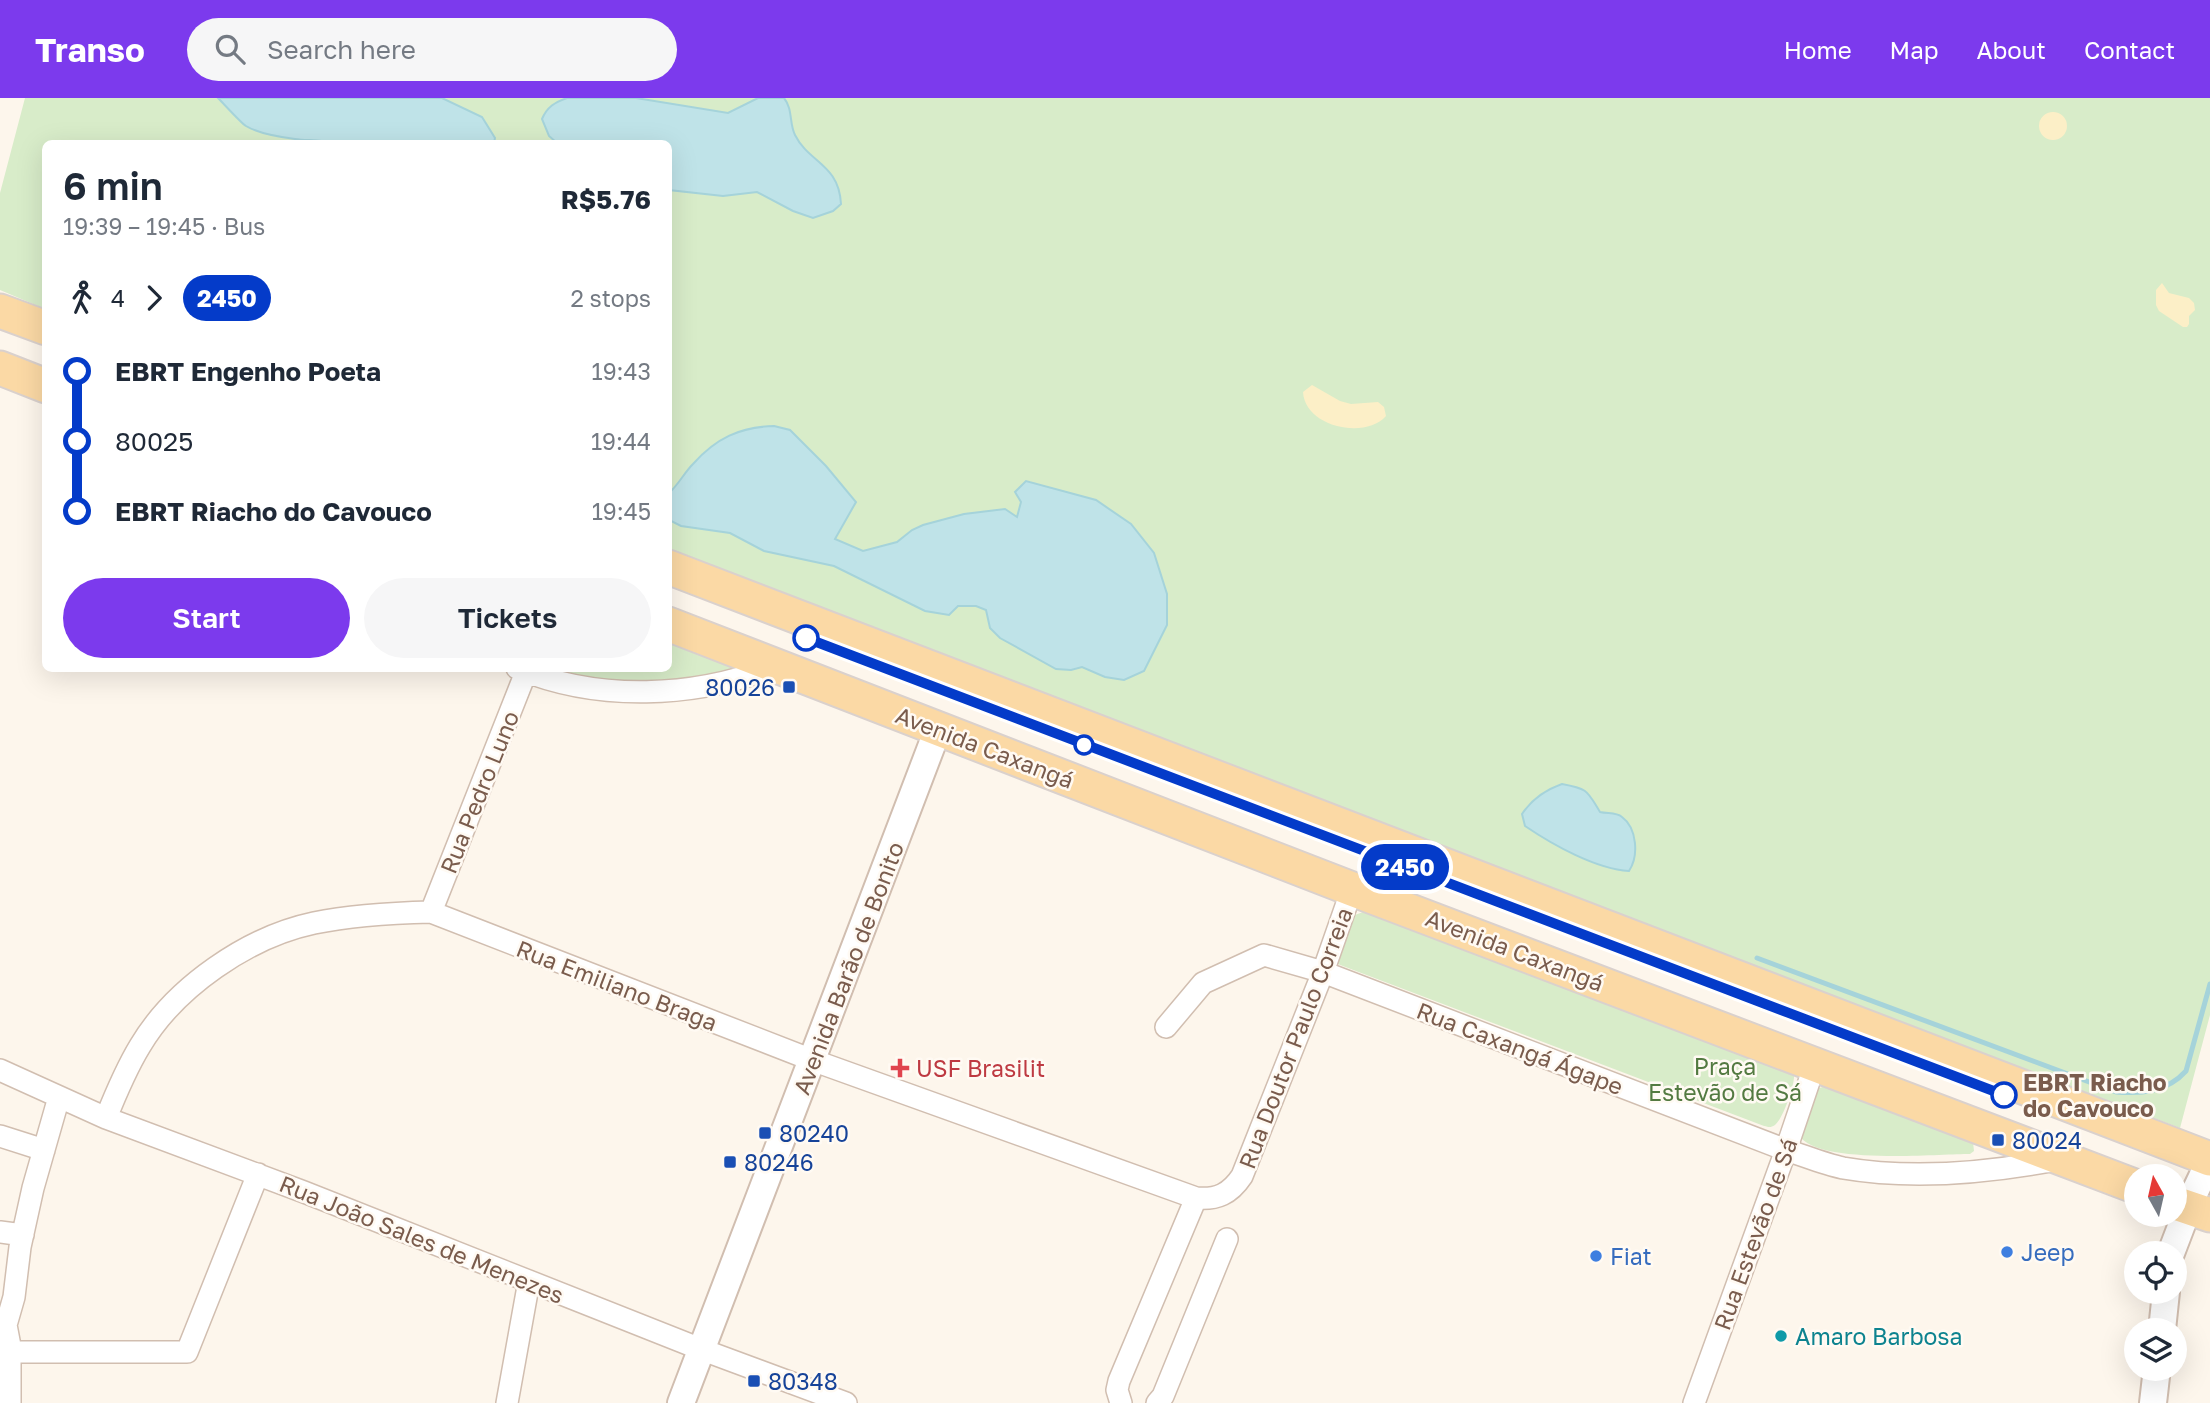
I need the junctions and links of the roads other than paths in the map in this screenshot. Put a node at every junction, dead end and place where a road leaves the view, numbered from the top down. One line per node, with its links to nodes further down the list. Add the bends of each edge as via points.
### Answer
1 (0, 311): 2 (main road)
2 (42, 327)
3 (0, 368): 4 (main road)
4 (42, 384)
5 (672, 569): 24 (main road)
6 (672, 626): 7 (main road, Avenida Caxangá)
7 (776, 666): 9 (street, via 742,679 644,692 558,683); 10 (main road, Avenida Caxangá)
8 (520, 672): 12 (street, Rua Pedro Luno)
9 (527, 672)
10 (938, 729): 11 (main road, Avenida Caxangá); 15 (street, Avenida Barão de Bonito)
11 (1352, 888): 13 (street, Rua Doutor Paulo Correia); 16 (main road, Avenida Caxangá)
12 (431, 912): 15 (street, Rua Emiliano Braga); 19 (street, Rua Emiliano Braga, via 367,914 312,923 254,944 205,975 162,1014 141,1043)
13 (1323, 972): 14 (street, Rua Caxangá Ágape, via 1264,955 1203,982); 22 (street, Rua Caxangá Ágape); 27 (street, Rua Doutor Paulo Correia, via 1242,1177 1221,1196)
14 (1166, 1027)
15 (812, 1060): 27 (street, Rua Emiliano Braga); 35 (street, Avenida Barão de Bonito)
16 (1815, 1064): 22 (street, Rua Estevão de Sá); 23 (main road, Avenida Caxangá)
17 (0, 1070): 18 (street, Rua João Sales de Menezes)
18 (59, 1097): 19 (street, Rua João Sales de Menezes); 21 (street)
19 (106, 1118): 25 (street, Rua João Sales de Menezes)
20 (0, 1136): 21 (street)
21 (44, 1150): 30 (street)
22 (1786, 1150): 23 (street, Rua Caxangá Ágape, via 1841,1167 1891,1173 1950,1174); 44 (street, Rua Estevão de Sá)
23 (2063, 1158): 26 (main road, Avenida Caxangá)
24 (2210, 1159): 28 (street)
25 (258, 1174): 33 (street, Rua João Sales de Menezes); 36 (street, via 187,1352)
26 (2124, 1182)
27 (1196, 1198): 42 (street, via 1119,1381)
28 (2191, 1208): 32 (street)
29 (0, 1231): 30 (street)
30 (23, 1235): 34 (street, via 14,1297)
31 (1227, 1239): 43 (street)
32 (2176, 1241)
33 (528, 1281): 35 (street, Rua João Sales de Menezes); 39 (street)
34 (3, 1325): 36 (street)
35 (703, 1350): 40 (street, Avenida Barão de Bonito); 41 (street, Rua João Sales de Menezes)
36 (9, 1352): 38 (street)
37 (2155, 1381): 45 (street)
38 (10, 1403)
39 (507, 1403)
40 (681, 1403)
41 (846, 1403)
42 (1121, 1403)
43 (1157, 1403)
44 (1694, 1403)
45 (2152, 1403)

